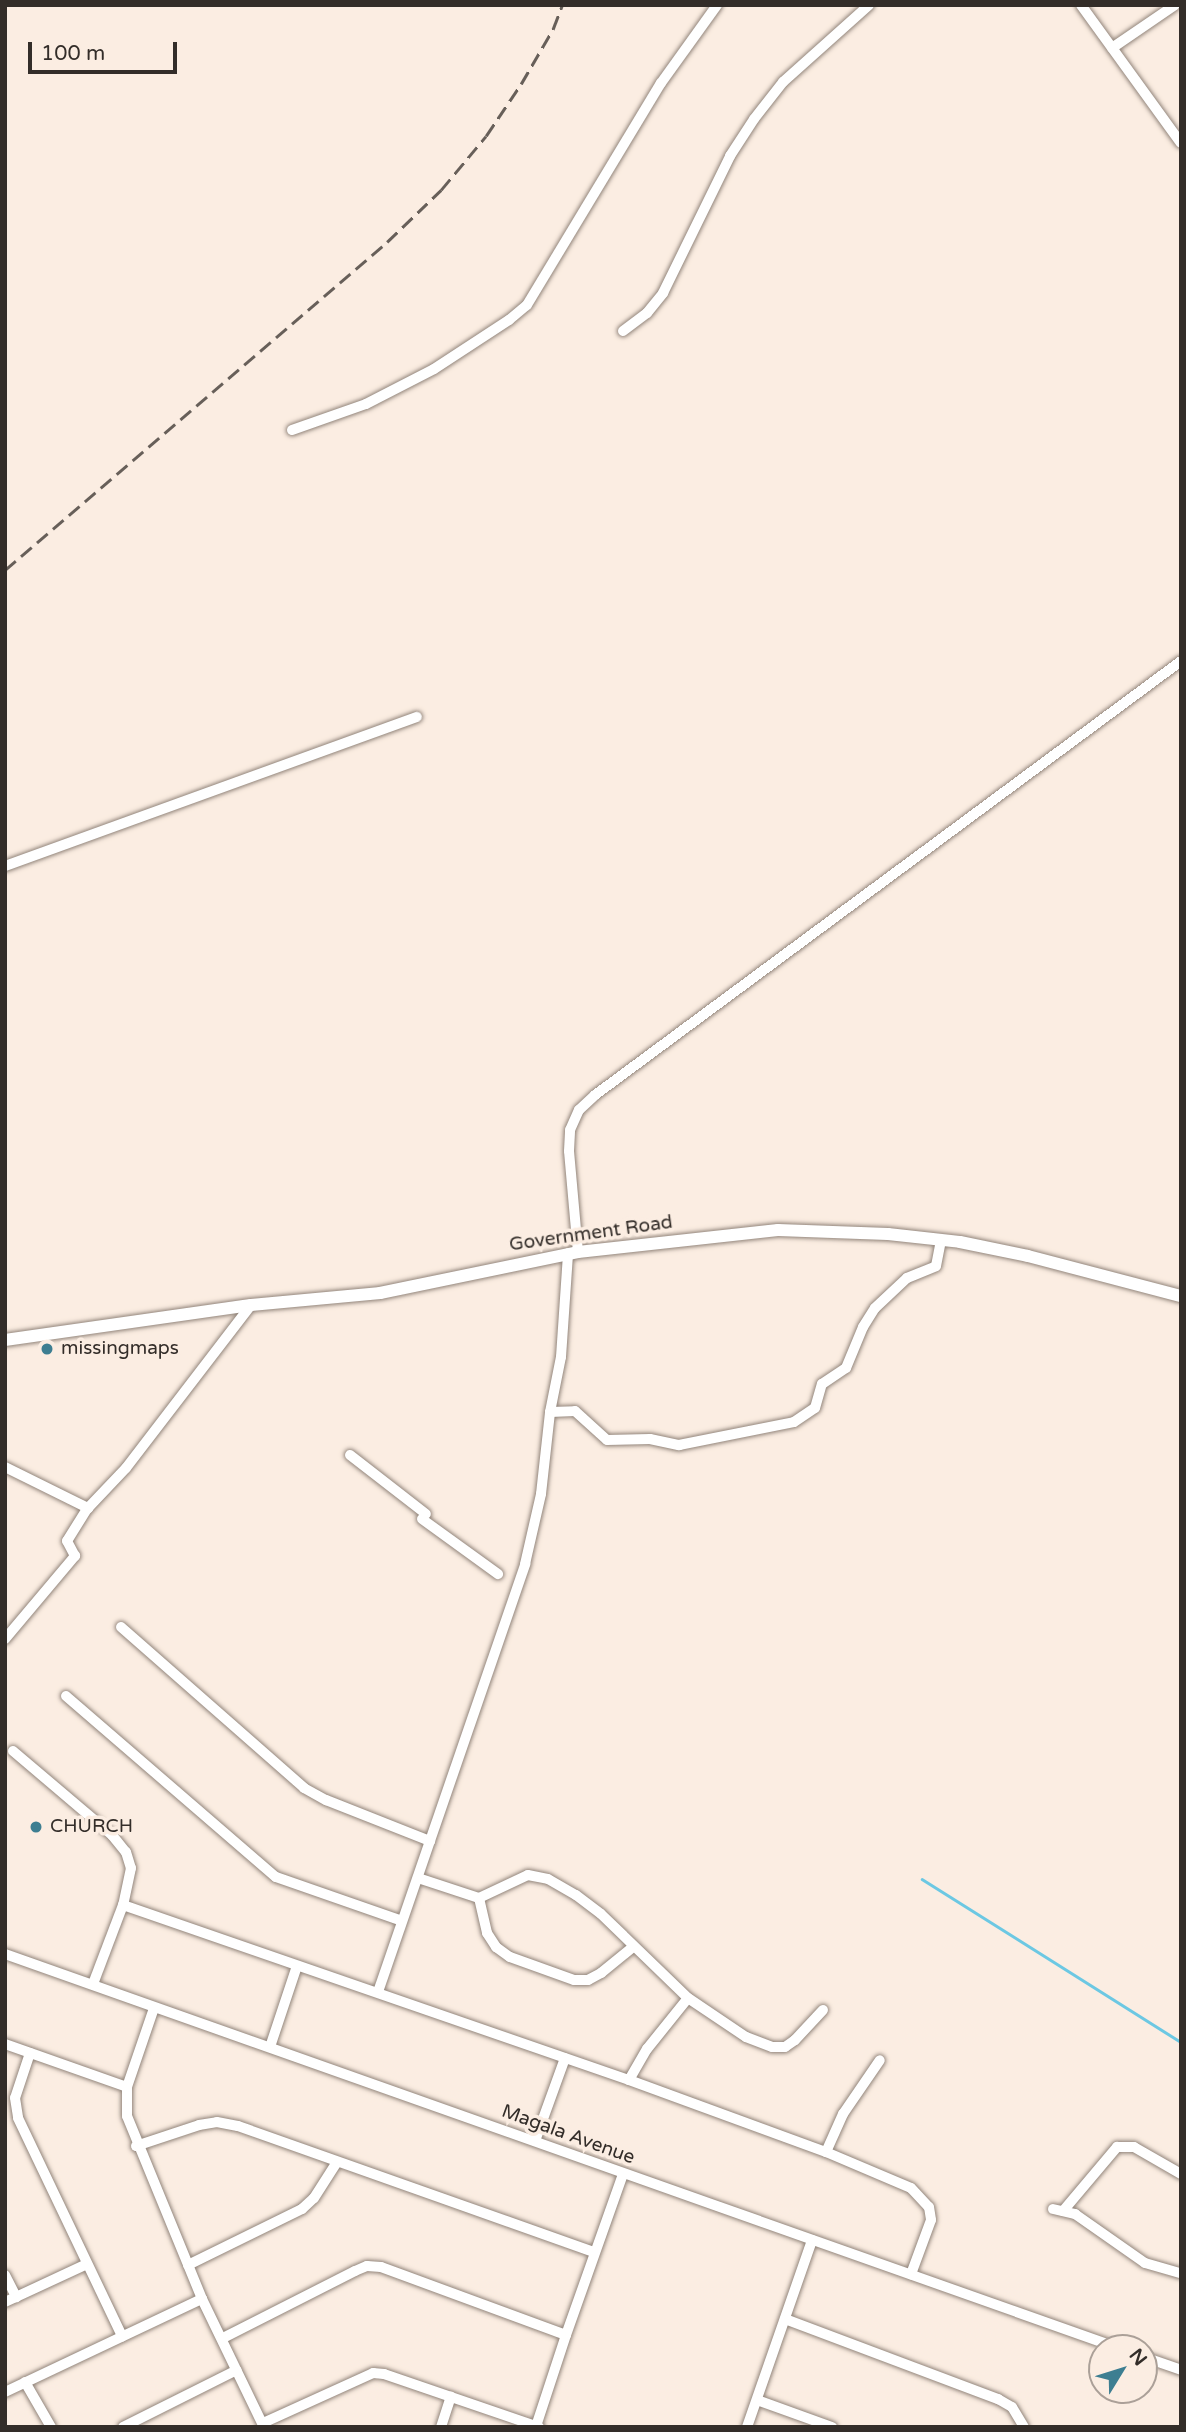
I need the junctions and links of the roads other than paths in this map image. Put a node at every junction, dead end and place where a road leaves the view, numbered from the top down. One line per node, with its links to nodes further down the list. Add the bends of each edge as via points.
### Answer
1 (718, 5): 8 (street, via 661,83 527,305 435,369 366,404)
2 (869, 5): 7 (street, via 783,82 754,119 730,156 663,293)
3 (1081, 5): 5 (street)
4 (1175, 5): 5 (street)
5 (1112, 48): 6 (street)
6 (1181, 143)
7 (623, 331)
8 (292, 430)
9 (1181, 661): 13 (street, via 579,1110 569,1130)
10 (417, 717): 11 (street)
11 (5, 866)
12 (940, 1240): 13 (street, Government Road, via 778,1230); 14 (street, Government Road, via 1028,1256); 17 (street, via 936,1266 907,1278 875,1308 846,1368 822,1384 815,1408 794,1422 679,1445 650,1439 607,1440 575,1411)
13 (573, 1253): 15 (street, Government Road, via 380,1293); 17 (street)
14 (1181, 1296)
15 (251, 1305): 16 (street, Government Road); 20 (street, via 126,1468)
16 (5, 1340)
17 (550, 1412): 26 (street, via 541,1494 525,1564)
18 (350, 1455): 21 (street)
19 (5, 1467): 20 (street)
20 (88, 1508): 23 (street, via 67,1541 75,1556)
21 (498, 1574)
22 (121, 1627): 26 (street, via 304,1788)
23 (5, 1639)
24 (66, 1696): 30 (street, via 276,1877)
25 (13, 1751): 29 (street, via 126,1852 131,1868)
26 (430, 1841): 27 (street)
27 (418, 1878): 28 (street); 30 (street)
28 (479, 1898): 31 (street, via 528,1875 548,1879 593,1908); 31 (street, via 487,1933 496,1947 510,1957 574,1980 588,1980 601,1973)
29 (123, 1905): 33 (street); 34 (street)
30 (402, 1921): 35 (street)
31 (633, 1947): 36 (street)
32 (5, 1954): 34 (street, Magala Avenue)
33 (297, 1966): 35 (street); 40 (street)
34 (93, 1984): 37 (street, Magala Avenue)
35 (378, 1992): 42 (street)
36 (688, 1998): 38 (street, via 746,2037 772,2047 785,2047); 44 (street)
37 (154, 2008): 40 (street, Magala Avenue); 45 (street)
38 (823, 2010)
39 (5, 2044): 41 (street)
40 (270, 2047): 46 (street, Magala Avenue)
41 (30, 2053): 45 (street); 56 (street, via 15,2098 18,2118)
42 (565, 2057): 44 (street); 46 (street)
43 (880, 2060): 48 (street, via 847,2106)
44 (629, 2080): 48 (street)
45 (127, 2087): 47 (street, via 127,2116)
46 (535, 2141): 50 (street, Magala Avenue)
47 (136, 2146): 49 (street, via 217,2122); 57 (street)
48 (826, 2152): 59 (street, via 911,2188 929,2207 931,2220)
49 (337, 2162): 55 (street); 57 (street, via 302,2209)
50 (623, 2174): 54 (street, Magala Avenue); 55 (street)
51 (1181, 2174): 53 (street, via 1134,2147 1117,2147)
52 (1052, 2209): 53 (street)
53 (1063, 2211): 58 (street, via 1145,2263)
54 (812, 2240): 59 (street, Magala Avenue); 64 (street)
55 (594, 2252): 65 (street)
56 (87, 2264): 61 (street); 66 (street)
57 (188, 2265): 62 (street)
58 (1181, 2273)
59 (911, 2274): 67 (street, Magala Avenue)
60 (5, 2275): 61 (street)
61 (16, 2297): 63 (street)
62 (202, 2299): 66 (street); 68 (street)
63 (5, 2302)
64 (785, 2319): 75 (street); 83 (street, via 998,2399 1012,2407)
65 (565, 2335): 68 (street, via 381,2267 367,2266); 77 (street)
66 (122, 2336): 72 (street)
67 (1088, 2337)
68 (223, 2338): 70 (street)
69 (1158, 2362): 71 (street)
70 (237, 2370): 76 (street); 79 (street)
71 (1181, 2371)
72 (25, 2382): 73 (street); 78 (street)
73 (5, 2392)
74 (451, 2396): 76 (street, via 373,2373); 77 (street); 80 (street)
75 (757, 2400): 81 (street); 82 (street)
76 (264, 2425)
77 (538, 2426)
78 (51, 2427)
79 (123, 2427)
80 (441, 2427)
81 (747, 2427)
82 (832, 2427)
83 (1024, 2427)

